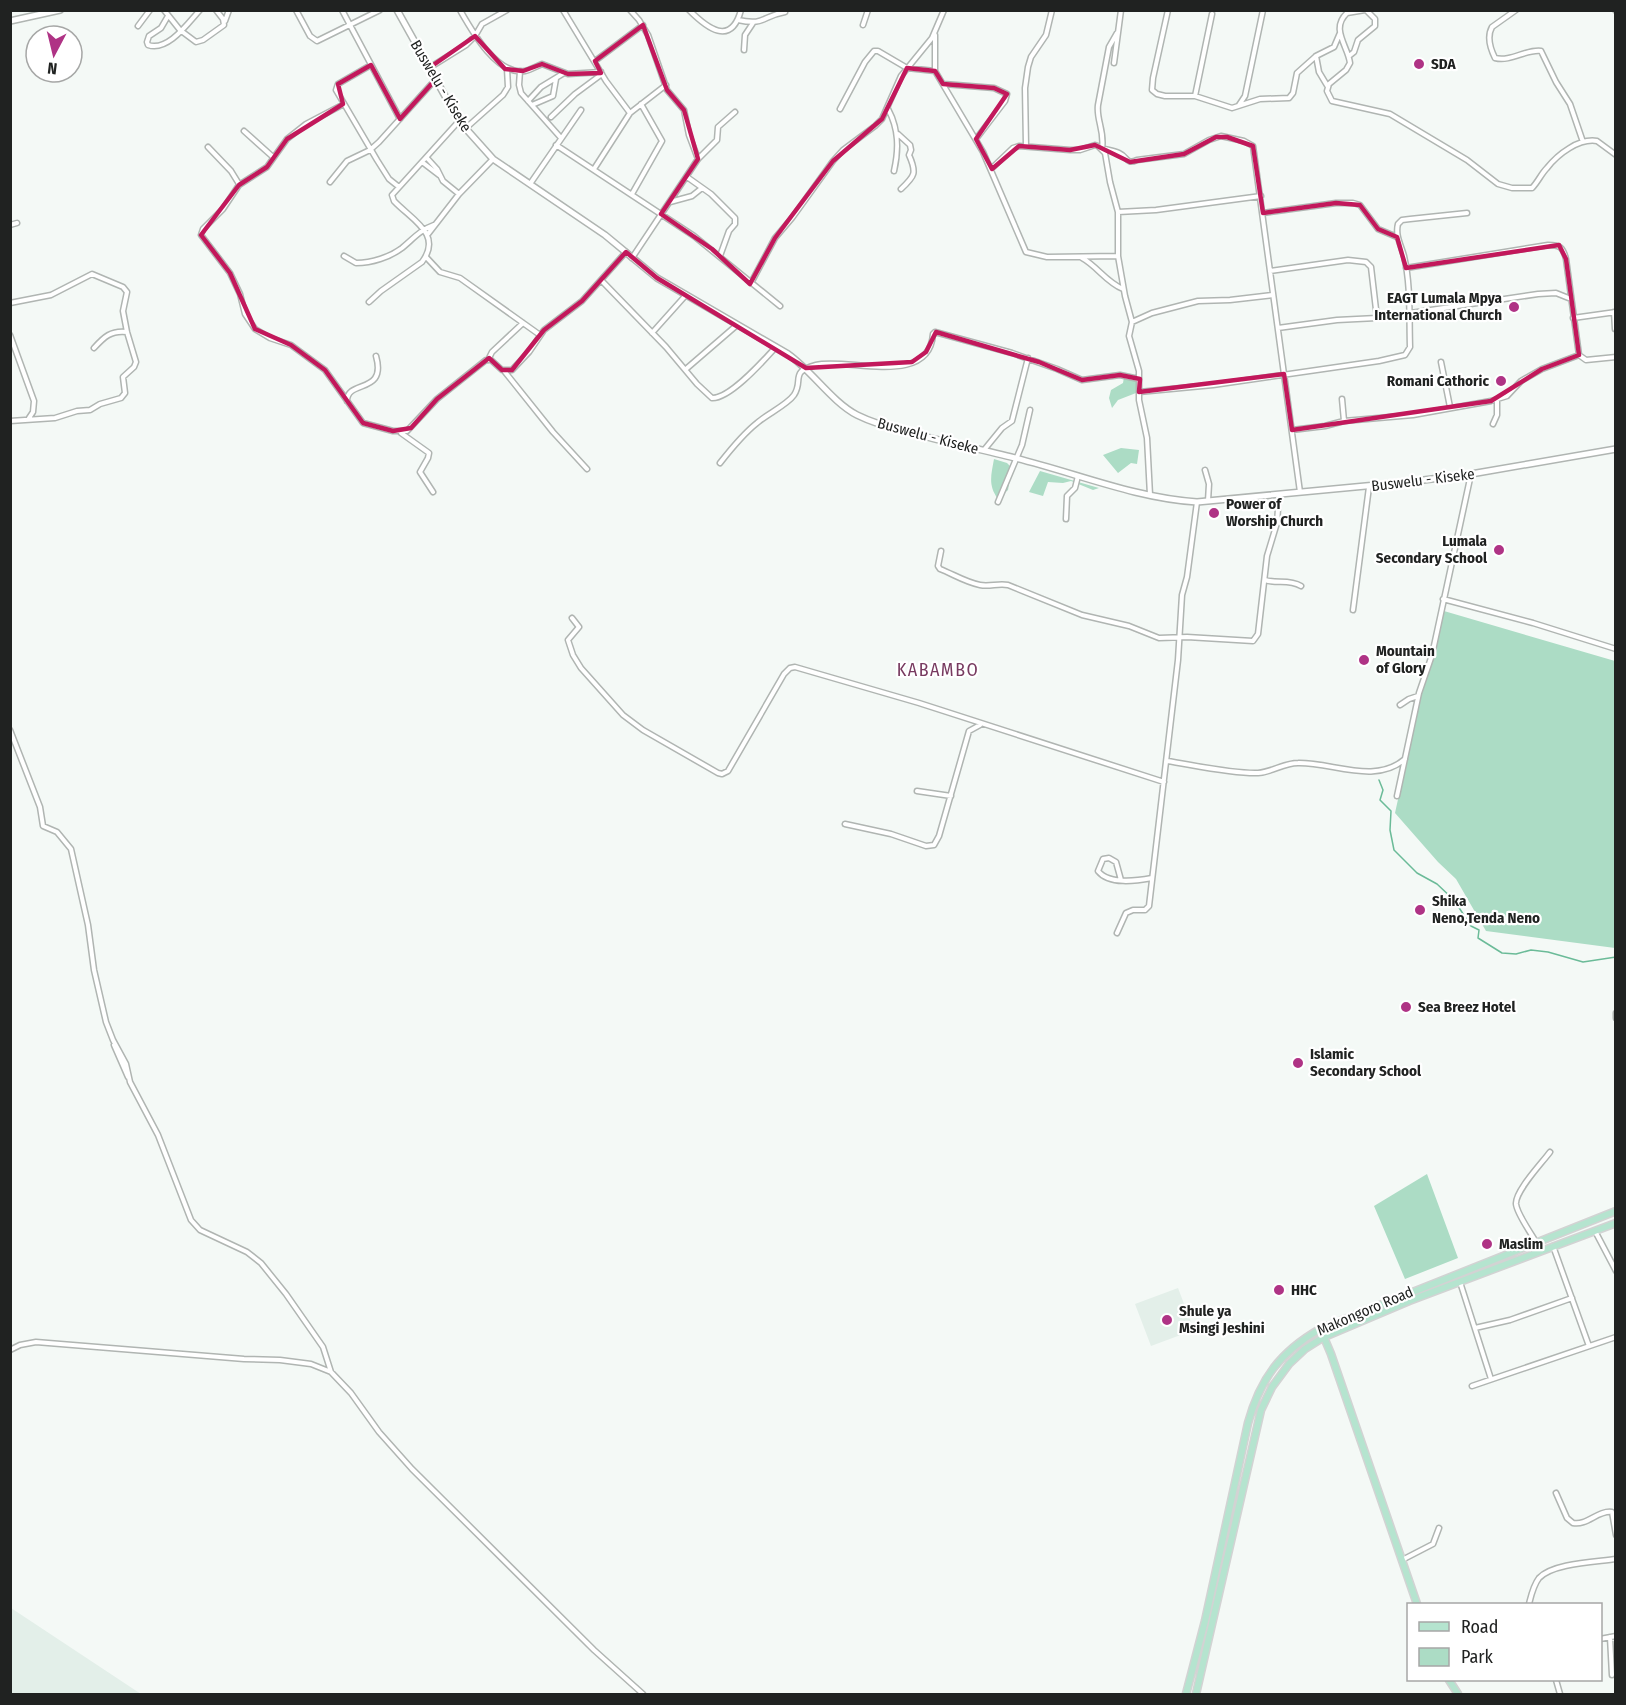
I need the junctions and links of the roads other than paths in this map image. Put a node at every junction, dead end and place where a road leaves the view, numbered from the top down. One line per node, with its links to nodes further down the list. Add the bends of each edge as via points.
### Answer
1 (60, 10): 29 (main road)
2 (150, 10): 34 (street)
3 (164, 10): 27 (street)
4 (200, 10): 36 (street)
5 (216, 10): 30 (street)
6 (228, 10): 30 (street)
7 (296, 10): 35 (street, via 316,41)
8 (342, 10): 35 (street)
9 (380, 10): 35 (street)
10 (397, 10): 47 (main road, Buswelu - Kiseke)
11 (460, 10): 40 (street)
12 (507, 10): 40 (street, via 482,24)
13 (563, 10): 44 (street)
14 (630, 10): 32 (street)
15 (689, 10): 28 (street, via 715,31 729,30)
16 (741, 10): 28 (street)
17 (868, 10): 33 (street)
18 (944, 10): 39 (street)
19 (1052, 10): 80 (street, via 1046,35 1028,67)
20 (1121, 10): 37 (street)
21 (1168, 10): 59 (street, via 1152,90 1164,96)
22 (1263, 10): 64 (street, via 1245,96)
23 (1365, 10): 38 (street, via 1344,15); 43 (street, via 1375,20 1375,26 1358,40)
24 (1516, 10): 78 (street, via 1492,27 1493,54 1502,59 1541,51 1573,112)
25 (785, 12): 31 (street)
26 (1212, 14): 59 (street)
27 (168, 16): 36 (street); 36 (street, via 161,28 149,36 148,45 165,43)
28 (738, 20): 31 (street)
29 (10, 21)
30 (224, 22): 36 (street, via 223,27 200,42)
31 (754, 23): 41 (street, via 745,35)
32 (643, 25): 44 (street); 57 (street)
33 (863, 25)
34 (138, 26)
35 (350, 26): 46 (street)
36 (180, 30)
37 (1117, 33): 45 (street); 82 (street, via 1108,52 1098,105)
38 (1340, 33): 42 (street, via 1334,46); 43 (street)
39 (934, 34): 48 (street); 51 (street)
40 (476, 36): 47 (street); 49 (street)
41 (744, 50)
42 (1316, 56): 58 (street, via 1321,78); 64 (street, via 1297,73 1289,98 1260,99)
43 (1349, 56): 58 (street, via 1349,67)
44 (595, 61): 53 (street)
45 (1114, 63)
46 (371, 65): 61 (street, via 338,84 336,90); 71 (street)
47 (429, 68): 55 (main road, Buswelu - Kiseke)
48 (907, 68): 51 (street); 65 (street, via 874,51); 66 (street)
49 (507, 69): 50 (street); 73 (street, via 508,87 503,95)
50 (520, 71): 52 (street, via 542,64); 60 (street, via 520,90)
51 (935, 71): 56 (street)
52 (564, 73): 53 (street); 54 (street)
53 (601, 73): 69 (street); 70 (street)
54 (556, 78): 60 (street); 63 (street, via 553,96)
55 (435, 80): 71 (street); 72 (main road, Buswelu - Kiseke)
56 (943, 84): 77 (street); 77 (street, via 994,88 1007,94)
57 (666, 85): 62 (street); 88 (street, via 684,110)
58 (1328, 87): 78 (street, via 1332,101 1390,114 1467,160 1498,184 1512,188 1532,188 1552,162)
59 (1195, 96): 64 (street, via 1228,108)
60 (528, 100): 63 (street)
61 (344, 104): 83 (street); 85 (street, via 296,131)
62 (641, 104): 69 (street); 102 (street, via 662,141)
63 (532, 105): 76 (street)
64 (1238, 106)
65 (840, 109)
66 (888, 109): 75 (street); 125 (street, via 875,126 833,161 775,238)
67 (581, 110): 76 (street)
68 (735, 112): 88 (street, via 720,125 717,140)
69 (630, 113): 90 (street)
70 (551, 117)
71 (400, 119): 83 (street)
72 (459, 121): 73 (main road, Buswelu - Kiseke); 86 (street)
73 (465, 129): 87 (main road, Buswelu - Kiseke)
74 (244, 130): 85 (street)
75 (898, 134): 92 (street); 100 (street, via 910,145 914,169)
76 (561, 138): 79 (street)
77 (976, 139): 91 (street)
78 (1583, 142): 84 (street, via 1597,141)
79 (556, 145): 90 (street); 97 (street)
80 (1026, 146): 82 (street); 91 (street, via 1016,146)
81 (208, 147): 96 (street)
82 (1102, 149): 103 (street, via 1121,154 1131,162 1187,153 1216,137 1244,141 1254,150); 105 (street)
83 (370, 150): 95 (street, via 347,160); 98 (street)
84 (1616, 154)
85 (273, 158): 96 (street, via 267,167)
86 (427, 158): 89 (street); 93 (street)
87 (492, 159): 97 (main road, Buswelu - Kiseke); 101 (street)
88 (698, 159): 94 (street)
89 (422, 162): 93 (street); 98 (street)
90 (594, 169): 102 (street)
91 (991, 169): 120 (street, via 1026,252 1047,257)
92 (894, 171)
93 (440, 176): 101 (street)
94 (687, 177): 99 (street); 104 (street)
95 (330, 182)
96 (239, 185): 162 (street, via 203,229 202,237 230,273 245,314 255,328 298,349 325,370)
97 (529, 185): 115 (main road, Buswelu - Kiseke)
98 (399, 187): 112 (street, via 392,195 394,201)
99 (702, 188): 104 (street, via 692,196); 118 (street, via 736,220)
100 (901, 189)
101 (459, 194): 111 (street)
102 (632, 194): 108 (street)
103 (1261, 196): 105 (street); 106 (street)
104 (670, 202): 108 (street)
105 (1118, 212): 119 (street)
106 (1263, 213): 114 (street, via 1353,203 1360,205 1378,229); 123 (street)
107 (1467, 213): 114 (street, via 1402,220)
108 (662, 214): 118 (street); 121 (street)
109 (16, 223): 110 (street)
110 (10, 225)
111 (434, 225): 112 (street); 113 (street)
112 (423, 229): 113 (street); 116 (street, via 387,256 356,263)
113 (428, 234): 117 (street, via 430,247)
114 (1397, 237): 122 (street)
115 (626, 252): 121 (main road, Buswelu - Kiseke); 124 (street)
116 (344, 256)
117 (426, 256): 130 (street); 138 (street, via 440,272 459,278)
118 (720, 256): 125 (street)
119 (1118, 256): 120 (street); 126 (street)
120 (1080, 257): 126 (street)
121 (632, 258): 127 (main road, Buswelu - Kiseke)
122 (1406, 268): 129 (street, via 1559,245 1564,249); 133 (street)
123 (1270, 271): 128 (street); 135 (street, via 1366,262 1371,267)
124 (601, 280): 143 (street); 145 (street)
125 (751, 283): 132 (street)
126 (1124, 289): 137 (street)
127 (686, 295): 139 (main road, Buswelu - Kiseke); 143 (street)
128 (1273, 296): 137 (street, via 1198,301); 140 (street)
129 (1571, 300): 133 (street, via 1549,293); 136 (street)
130 (369, 302)
131 (10, 303): 142 (street, via 51,295 93,274 126,289 123,311)
132 (780, 306)
133 (1408, 312): 135 (street); 157 (street, via 1410,350 1404,356)
134 (1615, 312): 136 (street); 141 (street)
135 (1377, 318): 140 (street)
136 (1573, 318): 148 (street)
137 (1132, 322): 158 (street, via 1129,336)
138 (523, 323): 145 (street); 152 (street)
139 (738, 324): 146 (main road, Buswelu - Kiseke); 155 (street)
140 (1278, 328): 157 (street)
141 (1615, 329)
142 (127, 332): 147 (street, via 109,334); 165 (street, via 136,362 122,379 124,396 90,410)
143 (652, 333): 155 (street)
144 (10, 335): 165 (street, via 34,401)
145 (540, 335): 156 (street, via 530,352 512,370)
146 (777, 346): 154 (main road, Buswelu - Kiseke); 155 (street, via 719,398 706,394)
147 (94, 348)
148 (1579, 355): 150 (street, via 1585,360); 161 (street, via 1542,369)
149 (376, 356): 162 (street, via 376,378 350,392)
150 (1616, 357)
151 (1028, 358): 154 (street, via 935,332 926,352 912,362 888,367 823,364); 158 (street, via 1082,380 1120,375); 172 (street, via 1012,421)
152 (488, 360): 156 (street); 170 (street, via 437,399 411,428)
153 (1441, 362): 163 (street)
154 (806, 368): 172 (main road, Buswelu - Kiseke, via 856,414 893,428); 174 (street, via 799,374 794,395 755,425)
155 (686, 369)
156 (505, 371): 175 (street)
157 (1284, 374): 159 (street); 169 (street)
158 (1139, 379): 159 (street)
159 (1139, 392): 182 (street, via 1148,445)
160 (1342, 399): 167 (street)
161 (1497, 400): 163 (street); 168 (street)
162 (347, 402): 170 (street, via 363,423)
163 (1449, 407): 167 (street, via 1413,415)
164 (1030, 410): 173 (street)
165 (28, 420): 166 (street)
166 (10, 421)
167 (1344, 421): 169 (street)
168 (1493, 424)
169 (1292, 430): 181 (street)
170 (400, 432): 180 (street, via 429,453 420,472)
171 (1616, 449): 177 (main road, Buswelu - Kiseke)
172 (984, 450): 173 (main road, Buswelu - Kiseke)
173 (1018, 458): 178 (main road, Buswelu - Kiseke); 185 (street)
174 (720, 463)
175 (586, 469)
176 (1205, 470): 184 (street)
177 (1470, 474): 179 (main road, Buswelu - Kiseke); 191 (street)
178 (1078, 475): 182 (main road, Buswelu - Kiseke); 187 (street, via 1075,488 1067,496)
179 (1369, 487): 181 (main road, Buswelu - Kiseke); 192 (street)
180 (433, 492)
181 (1300, 493): 183 (main road, Buswelu - Kiseke)
182 (1150, 495): 186 (main road, Buswelu - Kiseke)
183 (1279, 495): 184 (main road, Buswelu - Kiseke); 189 (street)
184 (1208, 501): 186 (main road, Buswelu - Kiseke)
185 (998, 502)
186 (1197, 502): 194 (street, via 1182,595)
187 (1066, 519)
188 (941, 551): 194 (street, via 939,568 966,581 1008,585 1082,615 1159,638)
189 (1265, 580): 190 (street, via 1290,581); 194 (street, via 1256,639)
190 (1301, 586)
191 (1443, 599): 195 (street); 196 (street, via 1432,655)
192 (1353, 610)
193 (572, 618): 198 (street, via 579,627 568,640 573,655 617,709 643,730 718,773 728,771 784,674 795,667)
194 (1180, 637): 201 (street)
195 (1616, 649)
196 (1418, 696): 197 (street); 200 (street)
197 (1400, 705)
198 (981, 724): 202 (street); 204 (street, via 969,731)
199 (10, 730): 225 (street, via 40,807 43,826 58,834 71,849 106,1022 128,1077 158,1135 191,1220 200,1230 247,1252 261,1263 323,1347)
200 (1406, 758): 201 (street, via 1376,771 1297,763 1257,773); 205 (street)
201 (1167, 761): 202 (street)
202 (1164, 782): 207 (street)
203 (917, 791): 204 (street)
204 (951, 796): 206 (street, via 939,836 931,846)
205 (1397, 796)
206 (845, 824)
207 (1152, 878): 208 (street); 209 (street, via 1148,908 1126,913)
208 (1121, 880): 208 (street, via 1100,874 1098,867 1103,859 1116,862)
209 (1117, 933)
210 (1550, 1152): 214 (street, via 1517,1199 1517,1208)
211 (1616, 1211): 214 (main road, Makongoro Road)
212 (1616, 1223): 213 (main road, Makongoro Road)
213 (1595, 1230): 215 (main road, Makongoro Road); 216 (street)
214 (1536, 1242): 220 (main road, Makongoro Road)
215 (1553, 1246): 217 (main road, Makongoro Road); 218 (street)
216 (1616, 1271)
217 (1460, 1282): 219 (street); 221 (main road, Makongoro Road)
218 (1572, 1299): 219 (street); 223 (street)
219 (1475, 1328): 226 (street)
220 (1320, 1329): 221 (main road); 241 (main road, Makongoro Road, via 1281,1358 1252,1407)
221 (1324, 1337): 232 (main road); 242 (main road, Makongoro Road, via 1289,1364 1261,1410)
222 (1616, 1337): 223 (street)
223 (1590, 1346): 226 (street)
224 (10, 1350): 225 (street, via 36,1342 280,1360 311,1364)
225 (331, 1372): 240 (street, via 411,1469)
226 (1491, 1379): 227 (street)
227 (1472, 1386)
228 (1556, 1493): 230 (street, via 1573,1523 1612,1512)
229 (1439, 1528): 232 (street, via 1433,1544)
230 (1616, 1535)
231 (1616, 1559): 234 (street, via 1545,1573 1536,1582)
232 (1401, 1561): 233 (main road)
233 (1416, 1603)
234 (1530, 1603)
235 (1616, 1636): 236 (street)
236 (1610, 1638): 237 (street); 238 (street)
237 (1602, 1639)
238 (1612, 1675)
239 (1450, 1681): 243 (main road)
240 (643, 1695)
241 (1186, 1695)
242 (1196, 1695)
243 (1458, 1695)

